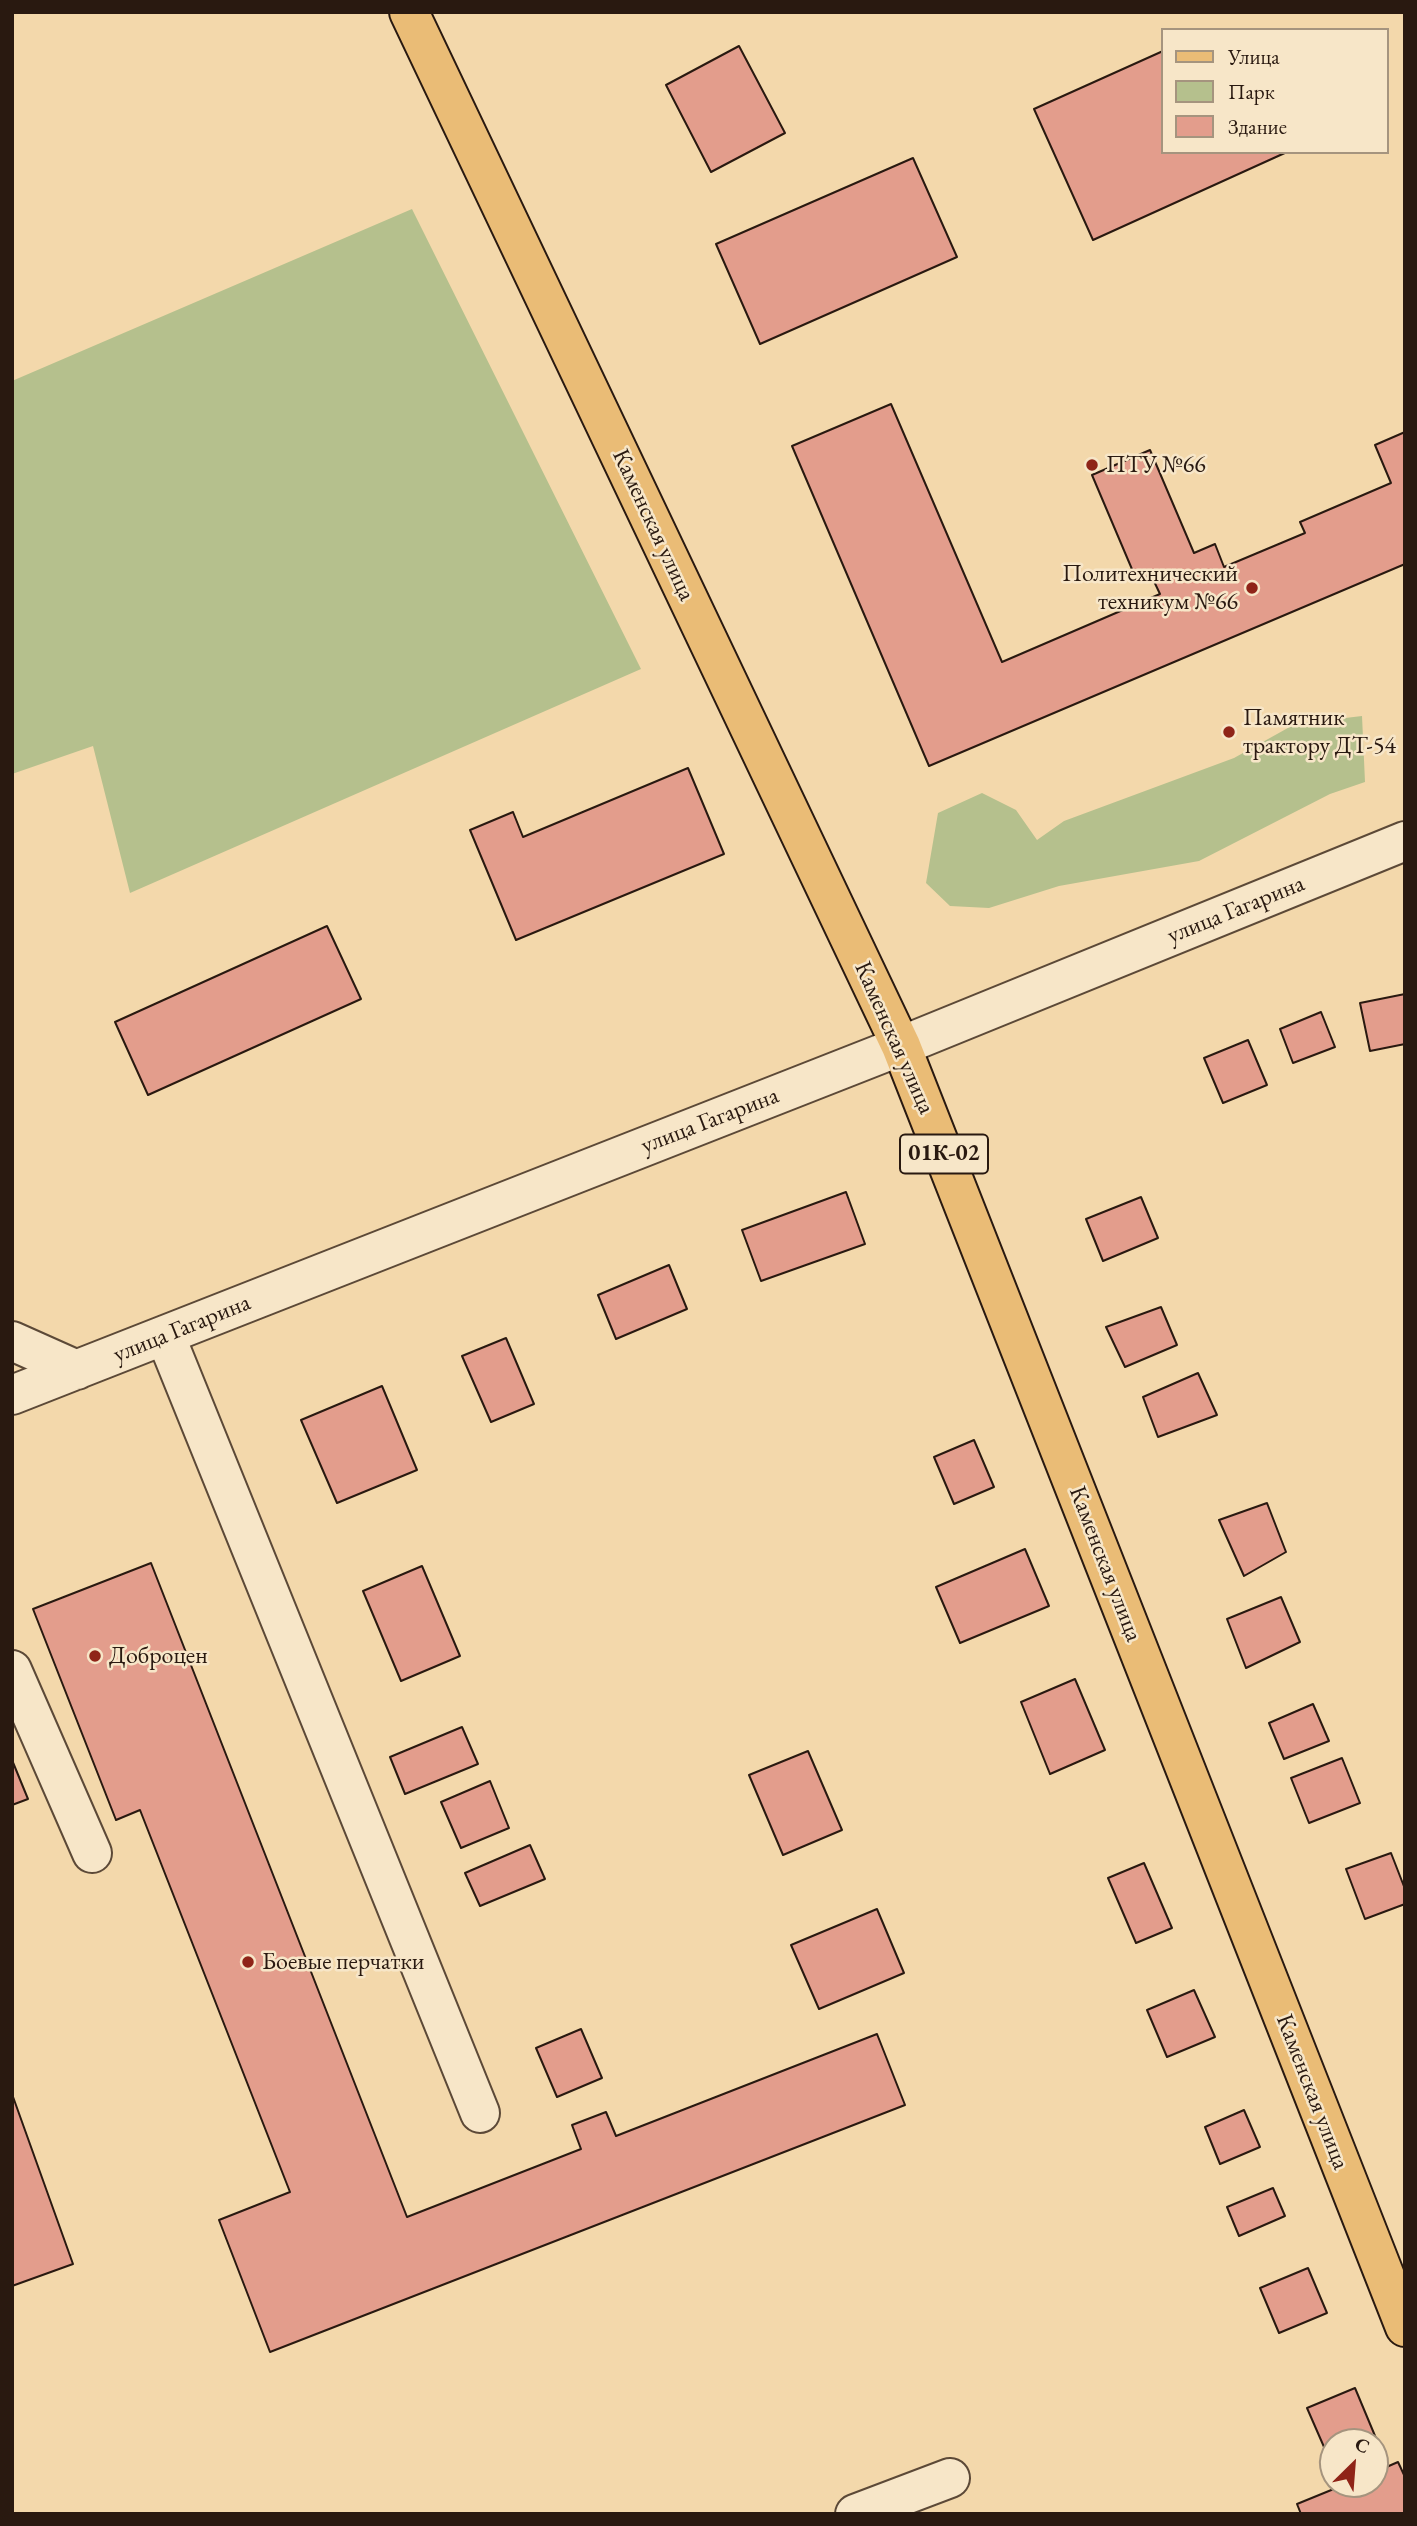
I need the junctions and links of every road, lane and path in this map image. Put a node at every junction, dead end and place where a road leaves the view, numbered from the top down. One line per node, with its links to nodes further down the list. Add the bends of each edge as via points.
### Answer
1 (409, 12): 3 (main road, Каменская улица / 01К-02)
2 (1405, 841): 3 (street, улица Гагарина)
3 (901, 1046): 4 (street, улица Гагарина); 11 (main road, Каменская улица / 01К-02)
4 (165, 1335): 6 (street, улица Гагарина); 10 (street)
5 (12, 1340): 6 (street)
6 (77, 1370): 7 (street, улица Гагарина)
7 (12, 1395)
8 (12, 1670): 9 (street)
9 (92, 1853)
10 (480, 2113)
11 (1405, 2327)
12 (950, 2478): 13 (street)
13 (855, 2514)

